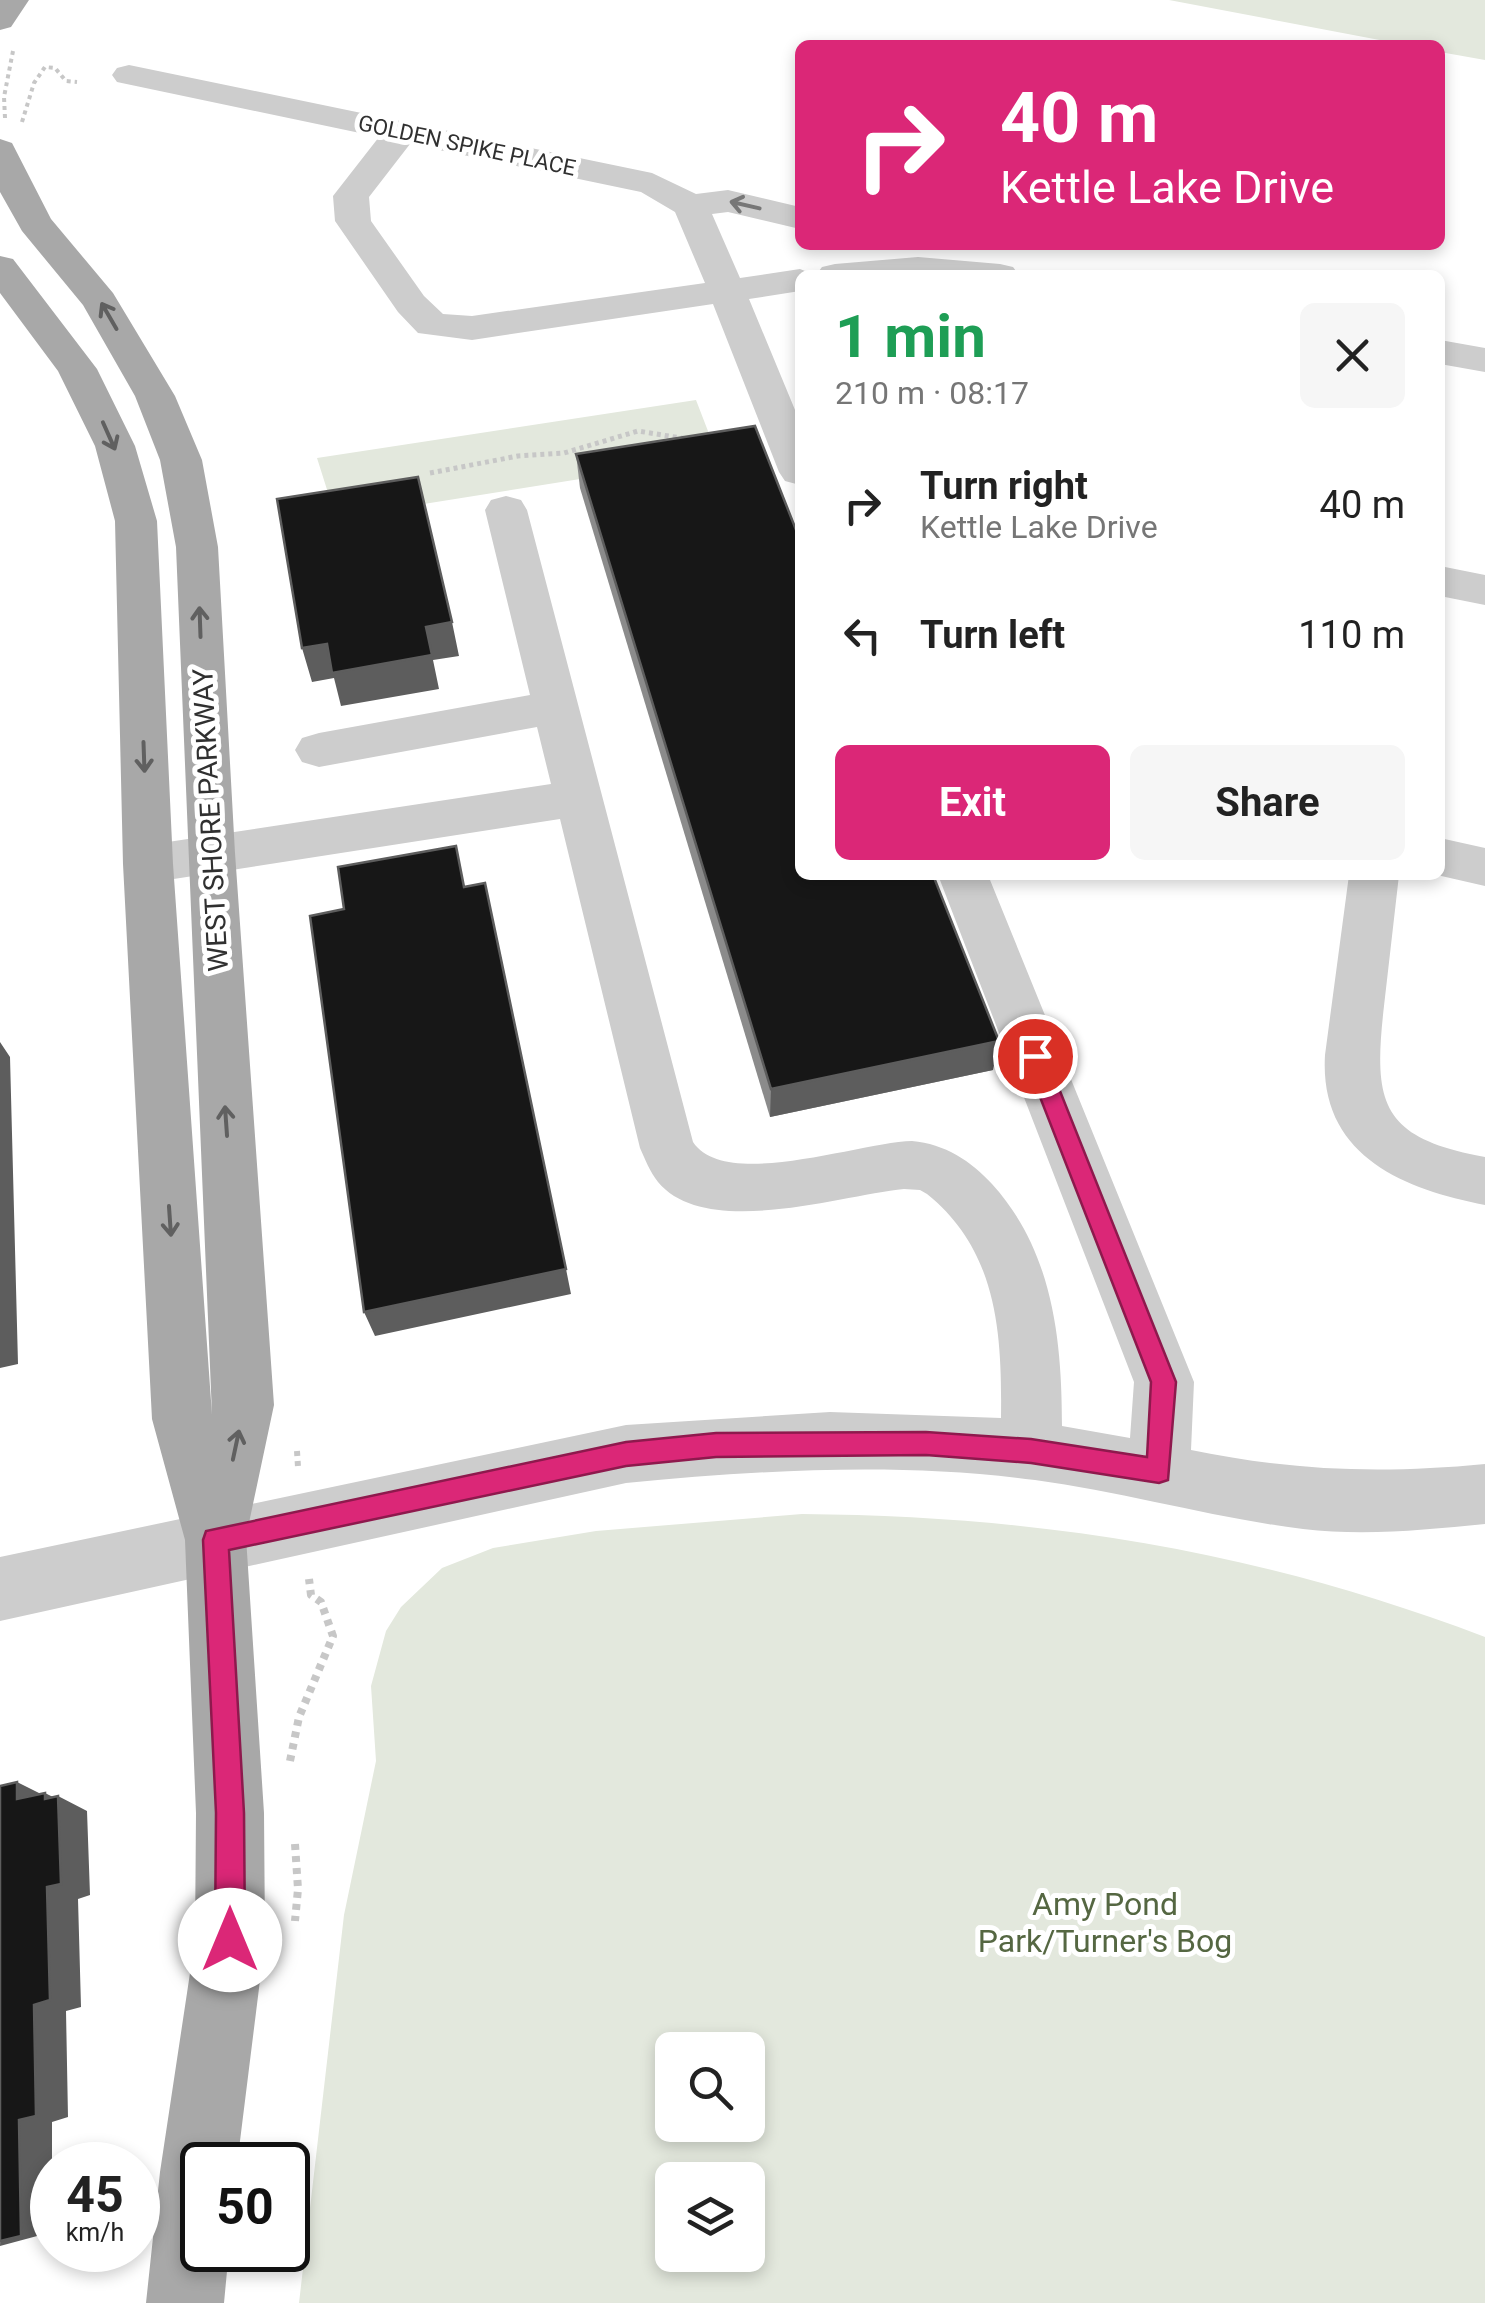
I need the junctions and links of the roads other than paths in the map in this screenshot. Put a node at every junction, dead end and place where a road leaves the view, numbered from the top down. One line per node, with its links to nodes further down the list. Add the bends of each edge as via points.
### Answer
1 (13, 0): 2 (main road)
2 (8, 32)
3 (129, 75): 4 (street, GOLDEN SPIKE PLACE)
4 (402, 131): 6 (street, GOLDEN SPIKE PLACE, via 652,184); 14 (street, via 352,196 353,220 432,325 472,328)
5 (8, 136): 7 (main road, WEST SHORE PARKWAY)
6 (690, 206): 8 (street, one-way to 6, via 728,201); 14 (street)
7 (12, 208): 24 (main road, WEST SHORE PARKWAY, one-way to 7, via 196,547 180,460 155,396 100,301 35,223)
8 (795, 217)
9 (887, 256): 11 (street); 12 (street)
10 (0, 267): 26 (main road, WEST SHORE PARKWAY, one-way to 26, via 77,370 114,446 136,520)
11 (849, 270)
12 (970, 270)
13 (795, 281): 14 (street)
14 (726, 291): 17 (street)
15 (1445, 353): 16 (street)
16 (1485, 360)
17 (795, 460)
18 (506, 510): 21 (street)
19 (1445, 581): 20 (street)
20 (1485, 590)
21 (555, 707): 22 (street); 23 (street)
22 (319, 750)
23 (579, 798): 24 (street); 31 (street, via 668,1148 681,1170 710,1184 746,1187 896,1166 926,1166 949,1178 985,1212 1021,1288 1032,1339)
24 (210, 853): 26 (street); 34 (main road, WEST SHORE PARKWAY, one-way to 24, via 244,1405)
25 (1445, 858): 27 (street)
26 (148, 864): 34 (main road, WEST SHORE PARKWAY, one-way to 34, via 182,1419)
27 (1485, 867)
28 (965, 880): 32 (street, via 1164,1382)
29 (1373, 880): 30 (street, via 1353,1049 1351,1081 1359,1110 1396,1152 1428,1170)
30 (1485, 1181)
31 (1031, 1451): 32 (street); 34 (street, via 809,1442 626,1454)
32 (1159, 1471): 33 (street, via 1306,1499)
33 (1485, 1494)
34 (216, 1540): 35 (street); 36 (main road, WEST SHORE PARKWAY, via 230,1940)
35 (0, 1589)
36 (186, 2303)

